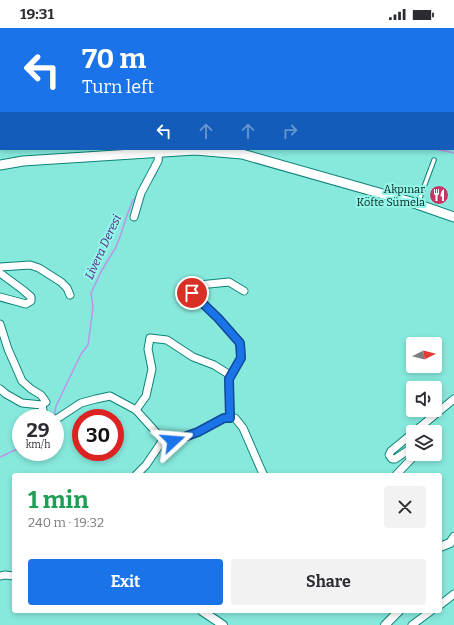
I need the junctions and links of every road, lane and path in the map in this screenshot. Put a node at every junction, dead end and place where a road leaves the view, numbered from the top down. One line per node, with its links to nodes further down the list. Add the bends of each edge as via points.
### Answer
1 (159, 152): 3 (main road); 4 (main road, via 195,150 242,154); 6 (street, via 158,161 141,193)
2 (434, 160): 4 (lane)
3 (0, 165)
4 (418, 204): 5 (main road)
5 (454, 216)
6 (134, 217)
7 (0, 267): 10 (street, via 30,264 61,282)
8 (0, 273): 11 (street, via 27,293 31,301 26,304)
9 (244, 291): 13 (street, via 229,282 199,285 192,293 240,343 241,358)
10 (70, 295)
11 (0, 297)
12 (0, 324): 16 (street, via 22,381 41,395 46,402)
13 (230, 375): 18 (street, via 193,357 167,340 150,338 148,349 152,369 146,396); 20 (street)
14 (0, 389): 16 (street, via 22,403)
15 (454, 399): 21 (street)
16 (42, 405): 17 (street)
17 (43, 409)
18 (136, 410): 19 (street, via 110,396 81,403); 23 (street)
19 (64, 414)
20 (230, 418): 23 (street, via 224,418 198,432 173,441); 27 (street, via 235,418 243,428)
21 (422, 425)
22 (406, 438): 24 (street, via 389,455 395,459)
23 (163, 440): 26 (street)
24 (406, 452)
25 (409, 461): 28 (street)
26 (138, 473)
27 (263, 473)
28 (398, 473)
29 (454, 537): 30 (street, via 450,543)
30 (442, 546)
31 (0, 576): 32 (street)
32 (12, 576)
33 (454, 594): 34 (street)
34 (442, 603)
35 (205, 613): 38 (street)
36 (397, 613): 39 (street)
37 (428, 613): 40 (street)
38 (223, 625)
39 (385, 625)
40 (412, 625)

